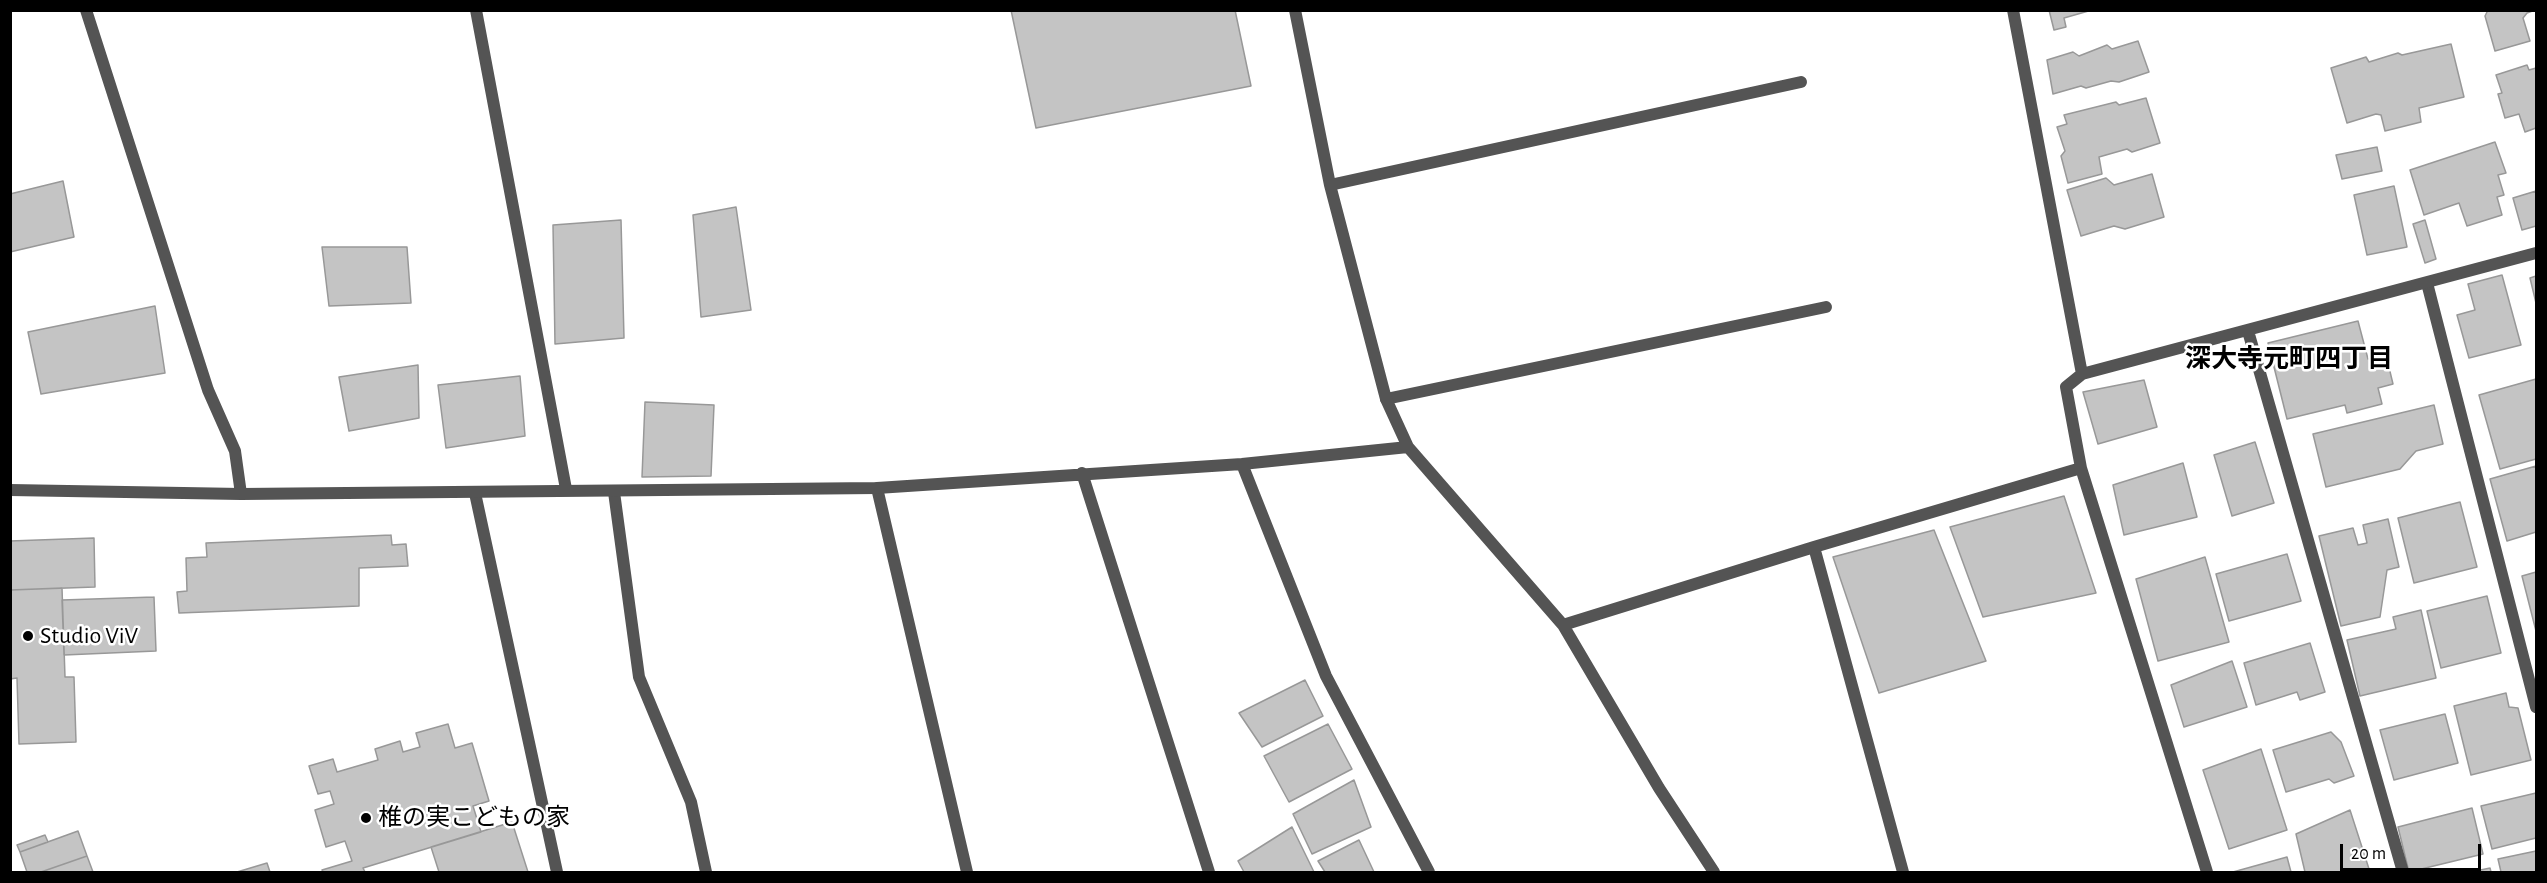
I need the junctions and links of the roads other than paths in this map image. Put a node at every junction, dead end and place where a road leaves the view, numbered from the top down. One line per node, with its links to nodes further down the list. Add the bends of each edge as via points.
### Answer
1 (86, 10): 22 (street, via 208,390 235,451)
2 (476, 10): 18 (street)
3 (1295, 10): 6 (street)
4 (2013, 10): 11 (street)
5 (1801, 82): 6 (street)
6 (1330, 186): 12 (street)
7 (2536, 253): 8 (street)
8 (2427, 283): 10 (street); 25 (street)
9 (1826, 307): 12 (street)
10 (2248, 331): 11 (street); 34 (street)
11 (2082, 374): 15 (street, via 2066,387)
12 (1386, 399): 13 (street)
13 (1408, 447): 14 (street); 24 (street)
14 (1242, 464): 16 (street); 30 (street, via 1326,676)
15 (2081, 468): 23 (street); 33 (street)
16 (1082, 472): 17 (street); 29 (street)
17 (878, 488): 20 (street); 28 (street)
18 (566, 489): 20 (street); 21 (street)
19 (10, 490): 22 (street)
20 (614, 492): 27 (street, via 639,676 691,802)
21 (475, 493): 22 (street); 26 (street)
22 (242, 494)
23 (1814, 547): 24 (street); 32 (street)
24 (1563, 625): 31 (street)
25 (2536, 707)
26 (557, 873)
27 (706, 873)
28 (967, 873)
29 (1209, 873)
30 (1429, 873)
31 (1714, 873)
32 (1903, 873)
33 (2207, 873)
34 (2403, 873)

